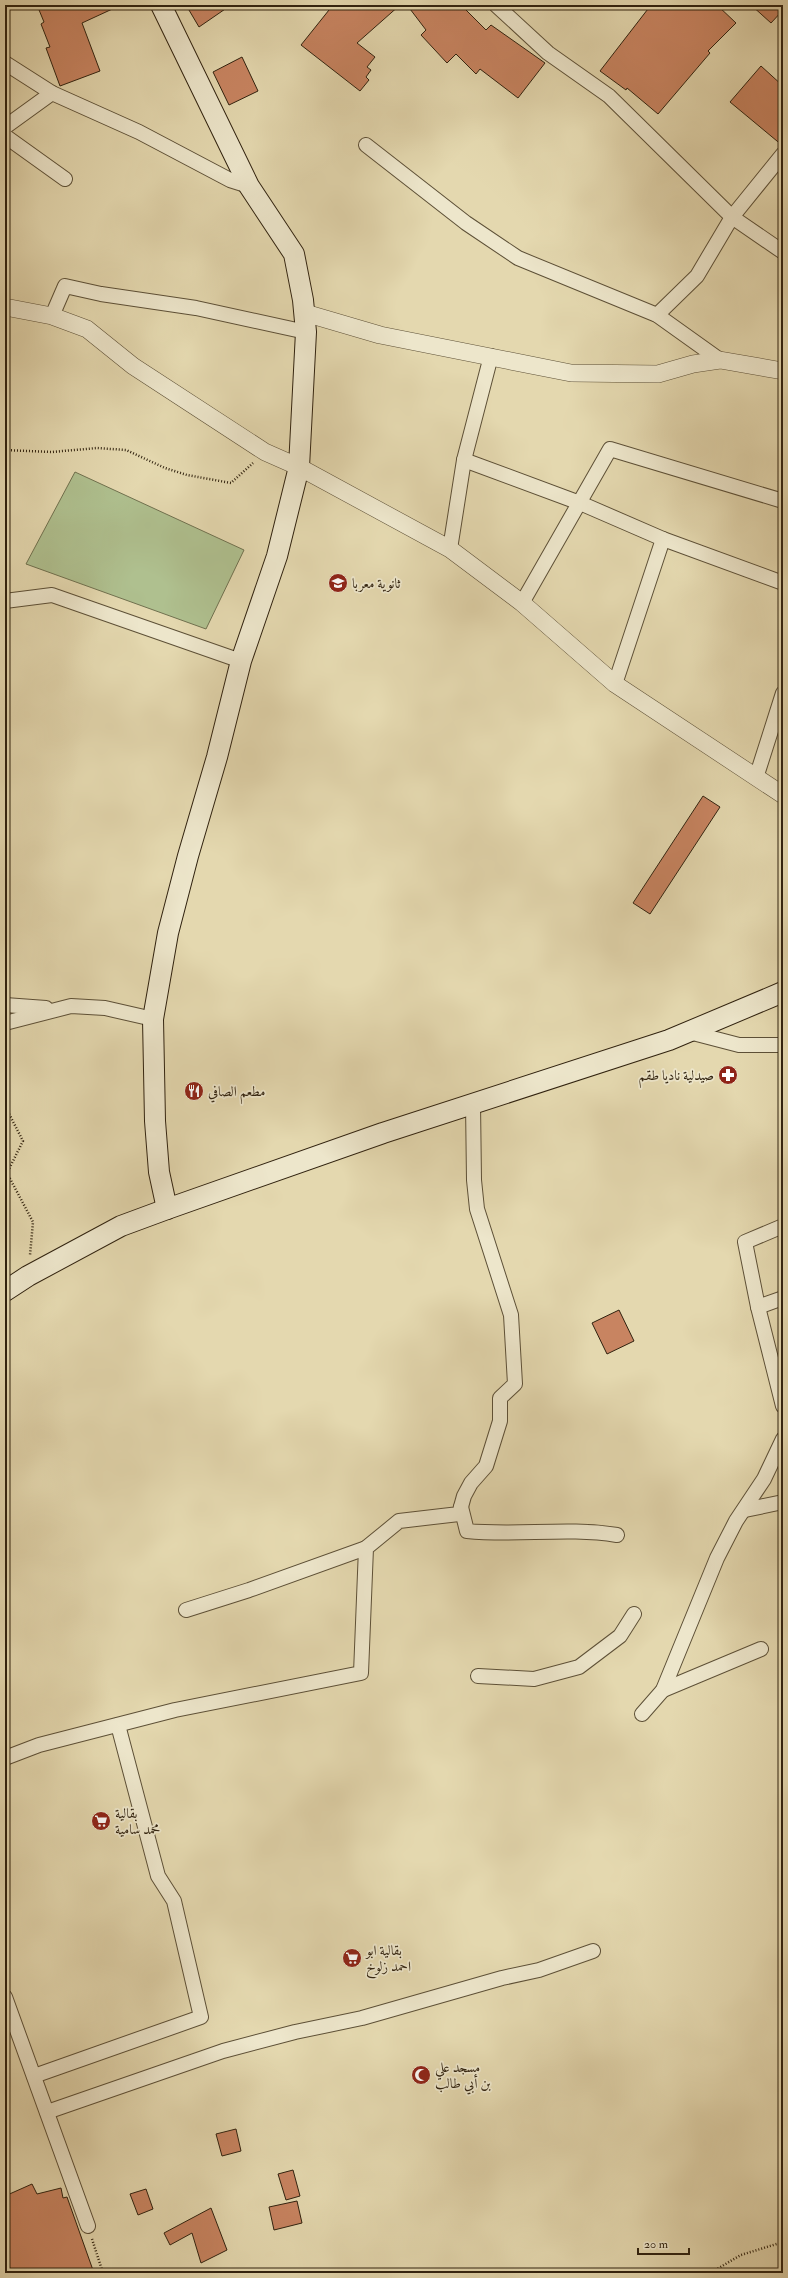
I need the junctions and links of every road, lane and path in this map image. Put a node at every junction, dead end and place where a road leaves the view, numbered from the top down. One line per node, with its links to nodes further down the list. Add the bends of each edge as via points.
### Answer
1 (161, 5): 10 (main road)
2 (496, 5): 11 (street, via 548,53 609,96)
3 (5, 63): 4 (street)
4 (52, 93): 5 (street); 10 (street, via 138,132 230,180)
5 (5, 127)
6 (5, 136): 9 (street)
7 (366, 145): 14 (street, via 466,223 518,258)
8 (783, 154): 11 (street)
9 (65, 179)
10 (249, 186): 16 (main road, via 294,254)
11 (732, 217): 12 (street); 14 (street, via 697,276)
12 (783, 252)
13 (5, 307): 15 (street)
14 (657, 315): 18 (street)
15 (52, 316): 16 (street, via 65,286 101,294); 21 (street, via 87,329 133,366)
16 (306, 323): 17 (street); 23 (main road)
17 (491, 356): 18 (street, via 571,373 658,374 693,364); 22 (street)
18 (720, 360): 19 (street)
19 (783, 371)
20 (5, 450): 21 (path, via 126,450 187,476 231,483)
21 (265, 452): 23 (street)
22 (464, 460): 25 (street); 27 (street)
23 (299, 466): 27 (street); 31 (main road, via 277,556)
24 (783, 501): 25 (street, via 610,449)
25 (580, 503): 26 (street); 30 (street)
26 (663, 539): 28 (street); 32 (street)
27 (450, 549): 30 (street)
28 (783, 583)
29 (5, 601): 31 (street, via 52,595)
30 (522, 603): 32 (street)
31 (241, 661): 39 (main road, via 168,933)
32 (615, 684): 34 (street)
33 (783, 693): 34 (street)
34 (756, 778): 35 (street)
35 (783, 795)
36 (783, 992): 41 (main road)
37 (5, 1005): 38 (street)
38 (59, 1009): 39 (street, via 71,1006 105,1008); 40 (street)
39 (153, 1019): 45 (main road, via 155,1121 159,1172)
40 (5, 1023)
41 (688, 1032): 42 (street, via 738,1045); 43 (main road)
42 (783, 1045)
43 (473, 1104): 45 (main road); 54 (street, via 477,1209 511,1315 515,1384 500,1398 500,1422 486,1466 471,1483)
44 (5, 1106): 47 (path, via 24,1141 7,1173 33,1222)
45 (167, 1208): 47 (main road, via 121,1226)
46 (783, 1226): 50 (street, via 745,1242)
47 (28, 1276): 48 (main road)
48 (5, 1291)
49 (783, 1298): 50 (street)
50 (758, 1307): 51 (street)
51 (783, 1406)
52 (783, 1439): 55 (street, via 764,1479)
53 (783, 1502): 55 (street)
54 (461, 1507): 56 (street, via 467,1531); 57 (street, via 459,1514 399,1521)
55 (745, 1510): 62 (street, via 736,1521 717,1558)
56 (617, 1534)
57 (366, 1548): 58 (street); 64 (street, via 361,1672 175,1710)
58 (186, 1610)
59 (634, 1614): 61 (street, via 620,1636 579,1667 534,1679)
60 (761, 1649): 62 (street)
61 (478, 1676)
62 (663, 1690): 63 (street)
63 (642, 1714)
64 (118, 1725): 65 (street); 68 (street, via 158,1876 174,1901 201,2017)
65 (5, 1758)
66 (593, 1951): 69 (street, via 539,1970 362,2018 223,2051)
67 (5, 1997): 68 (street)
68 (34, 2076): 69 (street)
69 (47, 2112): 70 (street)
70 (88, 2226): 72 (path)
71 (783, 2242): 73 (path, via 741,2255)
72 (103, 2273)
73 (710, 2273)

